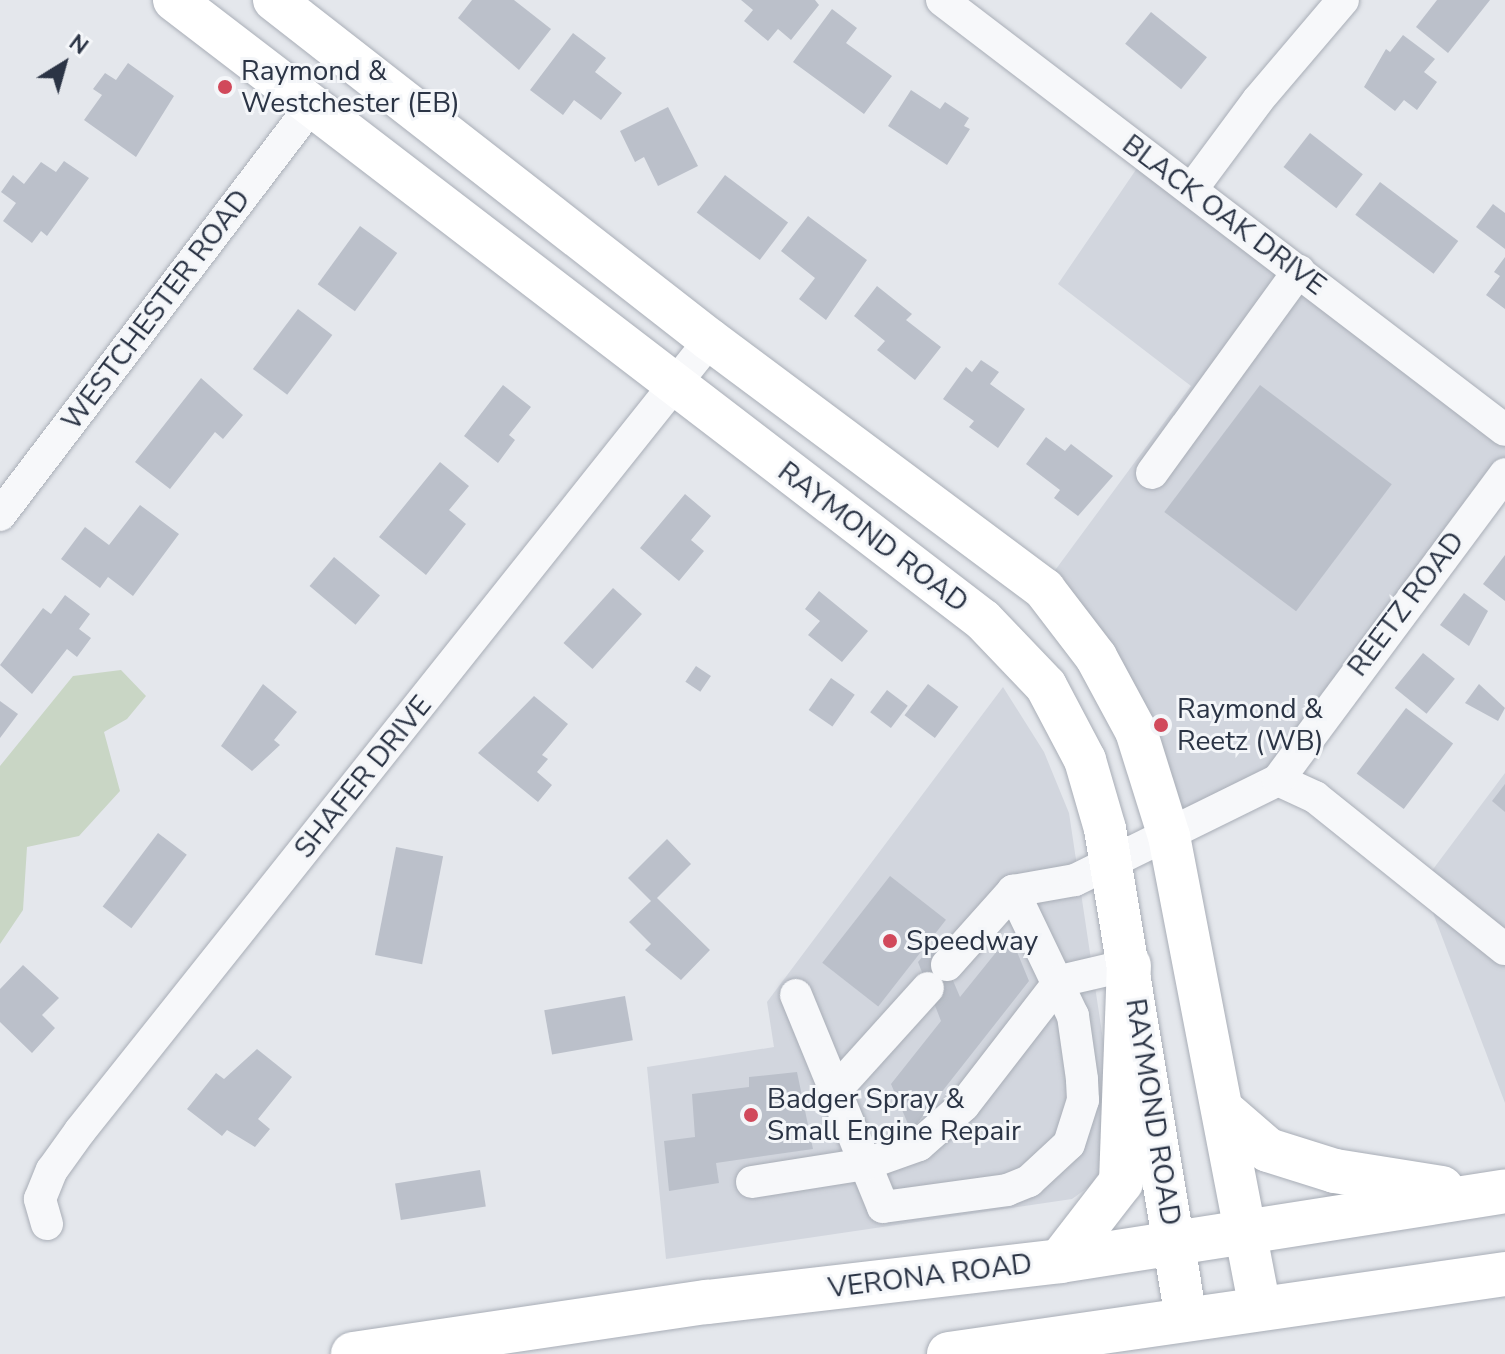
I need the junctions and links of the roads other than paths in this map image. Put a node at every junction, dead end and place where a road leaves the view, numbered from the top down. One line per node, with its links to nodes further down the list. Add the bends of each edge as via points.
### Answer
1 (174, 0): 5 (main road, RAYMOND ROAD)
2 (274, 0): 8 (main road)
3 (942, 0): 6 (street, BLACK OAK DRIVE)
4 (1343, 0): 6 (street)
5 (312, 105): 9 (main road, RAYMOND ROAD); 13 (street, WESTCHESTER ROAD)
6 (1192, 189): 7 (street, BLACK OAK DRIVE)
7 (1299, 271): 10 (street, BLACK OAK DRIVE); 11 (street)
8 (710, 340): 9 (street, SHAFER DRIVE); 15 (main road, via 1044,589 1116,691 1136,731)
9 (674, 386): 16 (main road, RAYMOND ROAD, via 983,620 1019,654 1070,726 1097,794); 27 (street, SHAFER DRIVE, via 80,1131 52,1170 40,1199)
10 (1505, 430)
11 (1152, 473)
12 (1505, 474): 14 (street, REETZ ROAD)
13 (0, 515)
14 (1278, 780): 15 (street, REETZ ROAD); 18 (street, via 1315,797)
15 (1169, 836): 16 (street, REETZ ROAD); 23 (main road)
16 (1112, 862): 17 (street, REETZ ROAD, via 1075,880); 19 (main road, RAYMOND ROAD)
17 (1013, 891): 20 (street); 22 (street)
18 (1505, 949)
19 (1129, 965): 20 (street); 29 (main road, RAYMOND ROAD); 30 (highway, via 1121,1182)
20 (1060, 981): 24 (street, via 964,1105 919,1145); 24 (street, via 1073,1016 1083,1100 1069,1144 1052,1164 1007,1190 883,1207)
21 (796, 995): 22 (street)
22 (834, 1092): 24 (street)
23 (1224, 1112): 26 (highway, via 1244,1133 1282,1154 1335,1171); 28 (main road)
24 (866, 1164): 25 (street)
25 (752, 1182)
26 (1490, 1193): 28 (highway, VERONA ROAD)
27 (47, 1224)
28 (1247, 1231): 29 (highway, VERONA ROAD); 32 (main road)
29 (1174, 1243): 30 (highway, VERONA ROAD); 33 (main road, RAYMOND ROAD)
30 (1060, 1261): 34 (highway, VERONA ROAD, via 707,1302)
31 (1505, 1274): 32 (highway)
32 (1260, 1309): 33 (highway)
33 (1186, 1319): 35 (highway)
34 (353, 1354)
35 (949, 1354)

